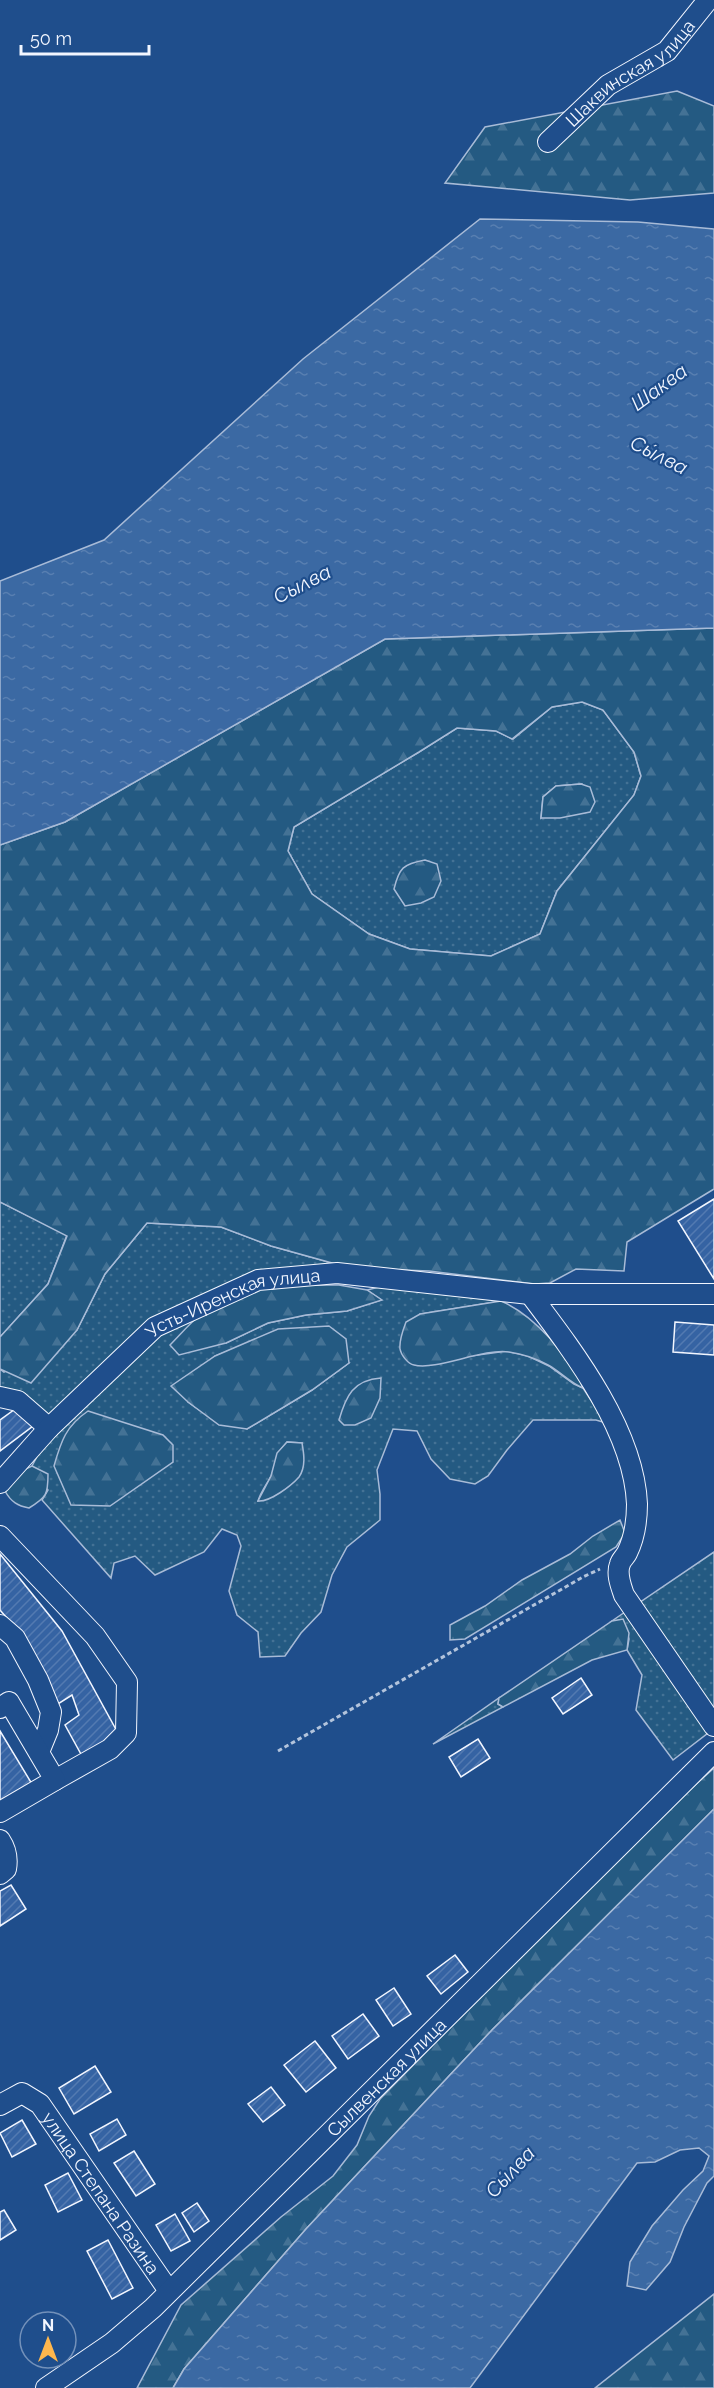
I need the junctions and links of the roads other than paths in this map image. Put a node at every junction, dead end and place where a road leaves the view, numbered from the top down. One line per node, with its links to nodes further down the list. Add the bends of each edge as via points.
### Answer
1 (708, 0): 2 (street, Шаквинская улица, via 667,51 608,85)
2 (548, 142)
3 (530, 1294): 4 (street, Усть-Иренская улица); 6 (street, Усть-Иренская улица, via 337,1273 258,1280 155,1328); 11 (street, via 594,1382 627,1459 637,1501 637,1524 619,1565 624,1595)
4 (714, 1294)
5 (0, 1397): 6 (street, via 18,1401)
6 (49, 1428): 7 (street, Усть-Иренская улица)
7 (0, 1484)
8 (0, 1536): 14 (street, via 95,1636 127,1682 126,1733 110,1749)
9 (0, 1625): 12 (street, via 15,1638 51,1712)
10 (0, 1708): 12 (street, via 9,1702)
11 (714, 1726)
12 (39, 1752): 14 (street)
13 (714, 1752): 19 (street, Сылвенская улица)
14 (55, 1780): 15 (street)
15 (0, 1812)
16 (0, 1840): 17 (street, via 6,1850)
17 (3, 1872)
18 (0, 2105): 19 (street, улица Степана Разина, via 22,2093 40,2104)
19 (169, 2291): 20 (street, Сылвенская улица, via 112,2343)
20 (46, 2388)

